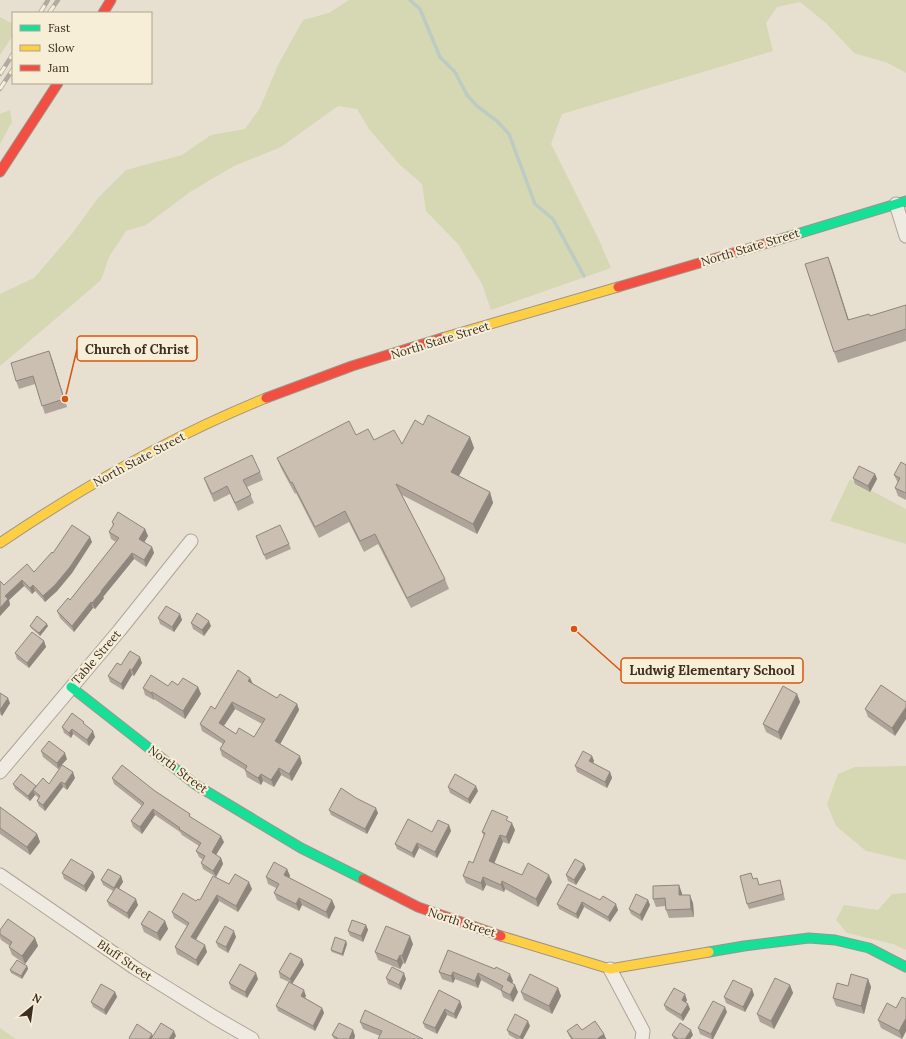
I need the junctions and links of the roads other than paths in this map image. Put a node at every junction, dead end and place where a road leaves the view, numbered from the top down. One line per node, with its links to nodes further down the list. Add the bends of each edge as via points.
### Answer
1 (111, 0): 2 (main road)
2 (104, 12)
3 (57, 84): 4 (main road)
4 (0, 172)
5 (901, 202): 6 (street); 8 (main road, North State Street, via 288,389 186,433 108,474)
6 (906, 236)
7 (191, 541): 9 (street, Table Street)
8 (0, 543)
9 (71, 687): 10 (street, Table Street); 13 (main road, North Street, via 196,785 301,848 418,907)
10 (0, 772)
11 (0, 875): 14 (street, Bluff Street, via 135,968)
12 (906, 966): 13 (main road, North Street, via 869,948 836,940 809,938 744,946)
13 (610, 969): 15 (street, via 643,1031)
14 (252, 1039)
15 (642, 1039)

